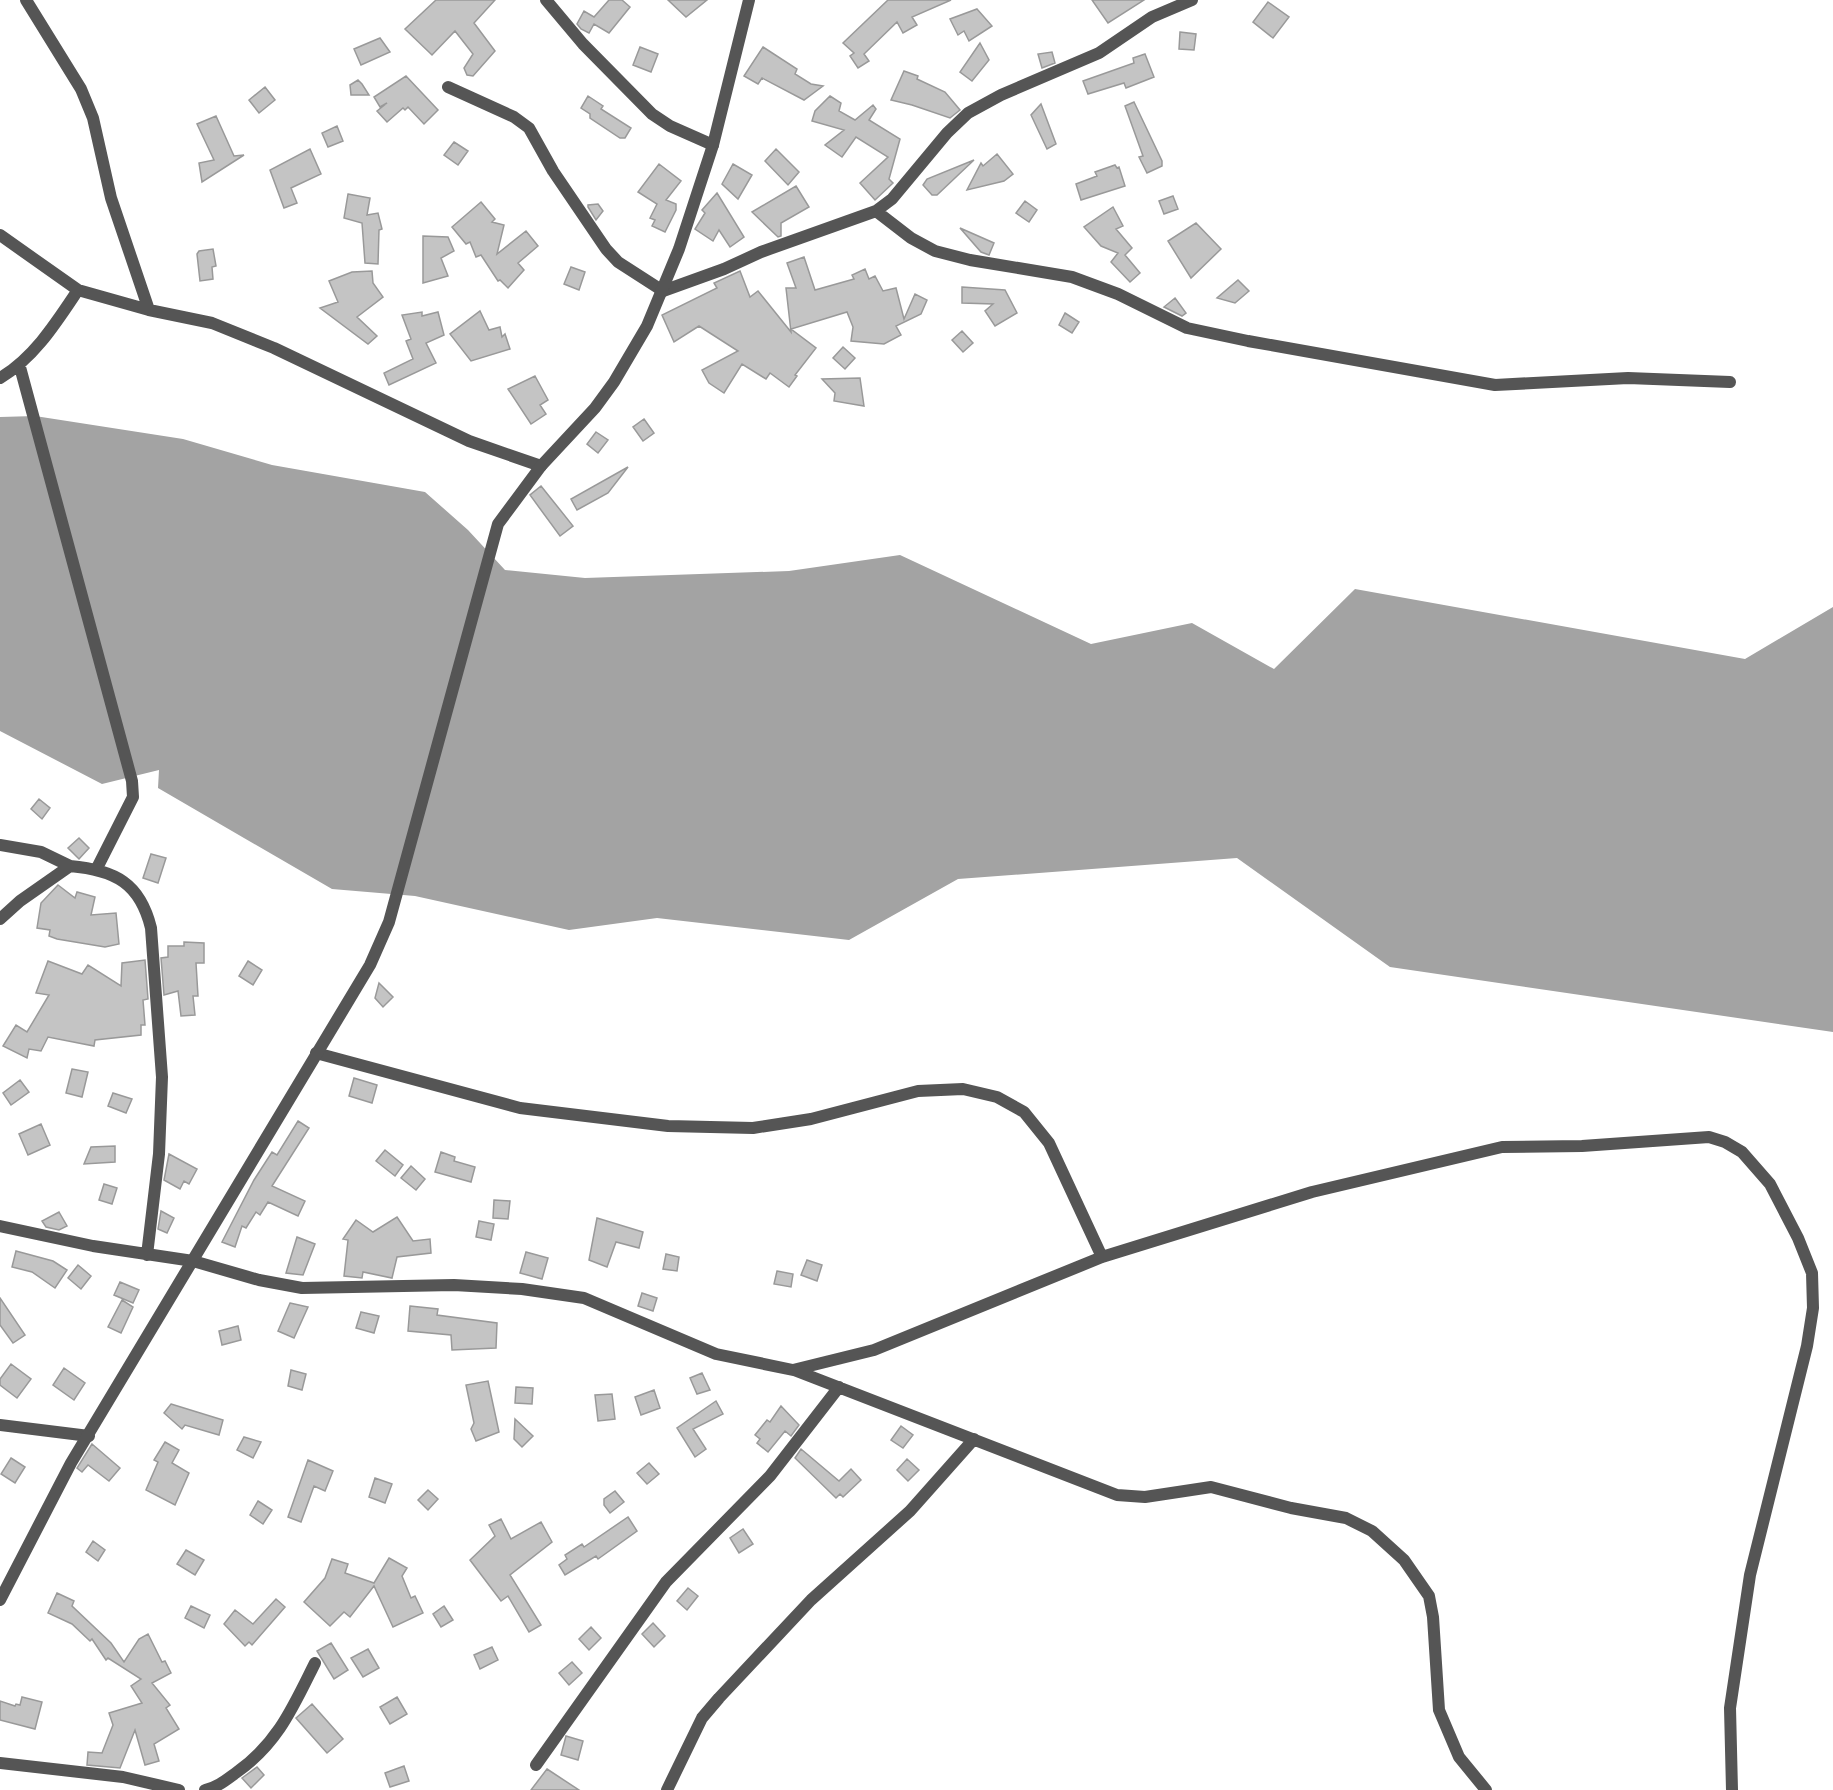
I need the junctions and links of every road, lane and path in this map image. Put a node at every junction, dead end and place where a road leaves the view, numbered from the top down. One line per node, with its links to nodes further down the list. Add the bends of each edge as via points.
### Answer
1 (27, 0): 11 (street, via 81,89 93,118 111,198)
2 (546, 0): 6 (street, via 652,114)
3 (749, 0): 6 (street)
4 (1192, 0): 7 (street, via 1152,17 1099,53 1000,94 968,113 892,199)
5 (448, 87): 10 (street, via 514,117 529,128 606,249 618,262)
6 (712, 145): 10 (street)
7 (876, 211): 10 (street); 14 (street, via 911,238 935,250 970,260 1072,277 1118,294 1187,328 1248,341 1495,385 1628,378)
8 (0, 235): 9 (street)
9 (78, 291): 11 (street); 12 (street)
10 (663, 291): 15 (street, via 647,327 614,381 595,408)
11 (149, 310): 15 (street, via 212,323 285,353 469,441)
12 (20, 367): 13 (street); 18 (street, via 132,781 133,797)
13 (0, 378)
14 (1730, 382)
15 (541, 466): 20 (street, via 498,524 389,922 370,965)
16 (0, 845): 17 (street, via 41,852)
17 (70, 866): 18 (street); 19 (street)
18 (97, 868): 22 (street, via 134,888 146,908 151,928 162,1077 159,1154)
19 (0, 919)
20 (316, 1053): 23 (street, via 520,1108 668,1126 753,1128 811,1119 918,1091 963,1089 997,1096 1024,1112 1048,1143); 24 (street)
21 (0, 1226): 22 (street)
22 (147, 1255): 24 (street)
23 (1102, 1257): 25 (street, via 874,1350); 38 (street, via 1312,1192 1502,1147 1708,1137 1742,1152 1770,1184 1798,1238 1812,1273 1813,1308 1789,1423 1749,1575 1730,1708)
24 (193, 1261): 25 (street, via 302,1288 454,1284 584,1298 716,1354); 28 (street)
25 (793, 1370): 26 (street)
26 (839, 1388): 29 (street); 33 (street, via 770,1476 666,1582)
27 (0, 1425): 28 (street)
28 (89, 1436): 30 (street)
29 (974, 1439): 36 (street, via 910,1511 811,1600 719,1698 702,1718); 37 (street, via 1117,1495 1145,1497 1211,1487 1346,1518 1372,1531 1404,1560 1429,1596 1439,1710 1459,1757)
30 (0, 1599)
31 (315, 1663): 35 (street, via 286,1722 265,1751 215,1788)
32 (0, 1763): 34 (street, via 123,1777)
33 (536, 1765)
34 (179, 1790)
35 (205, 1790)
36 (667, 1790)
37 (1486, 1790)
38 (1732, 1790)

